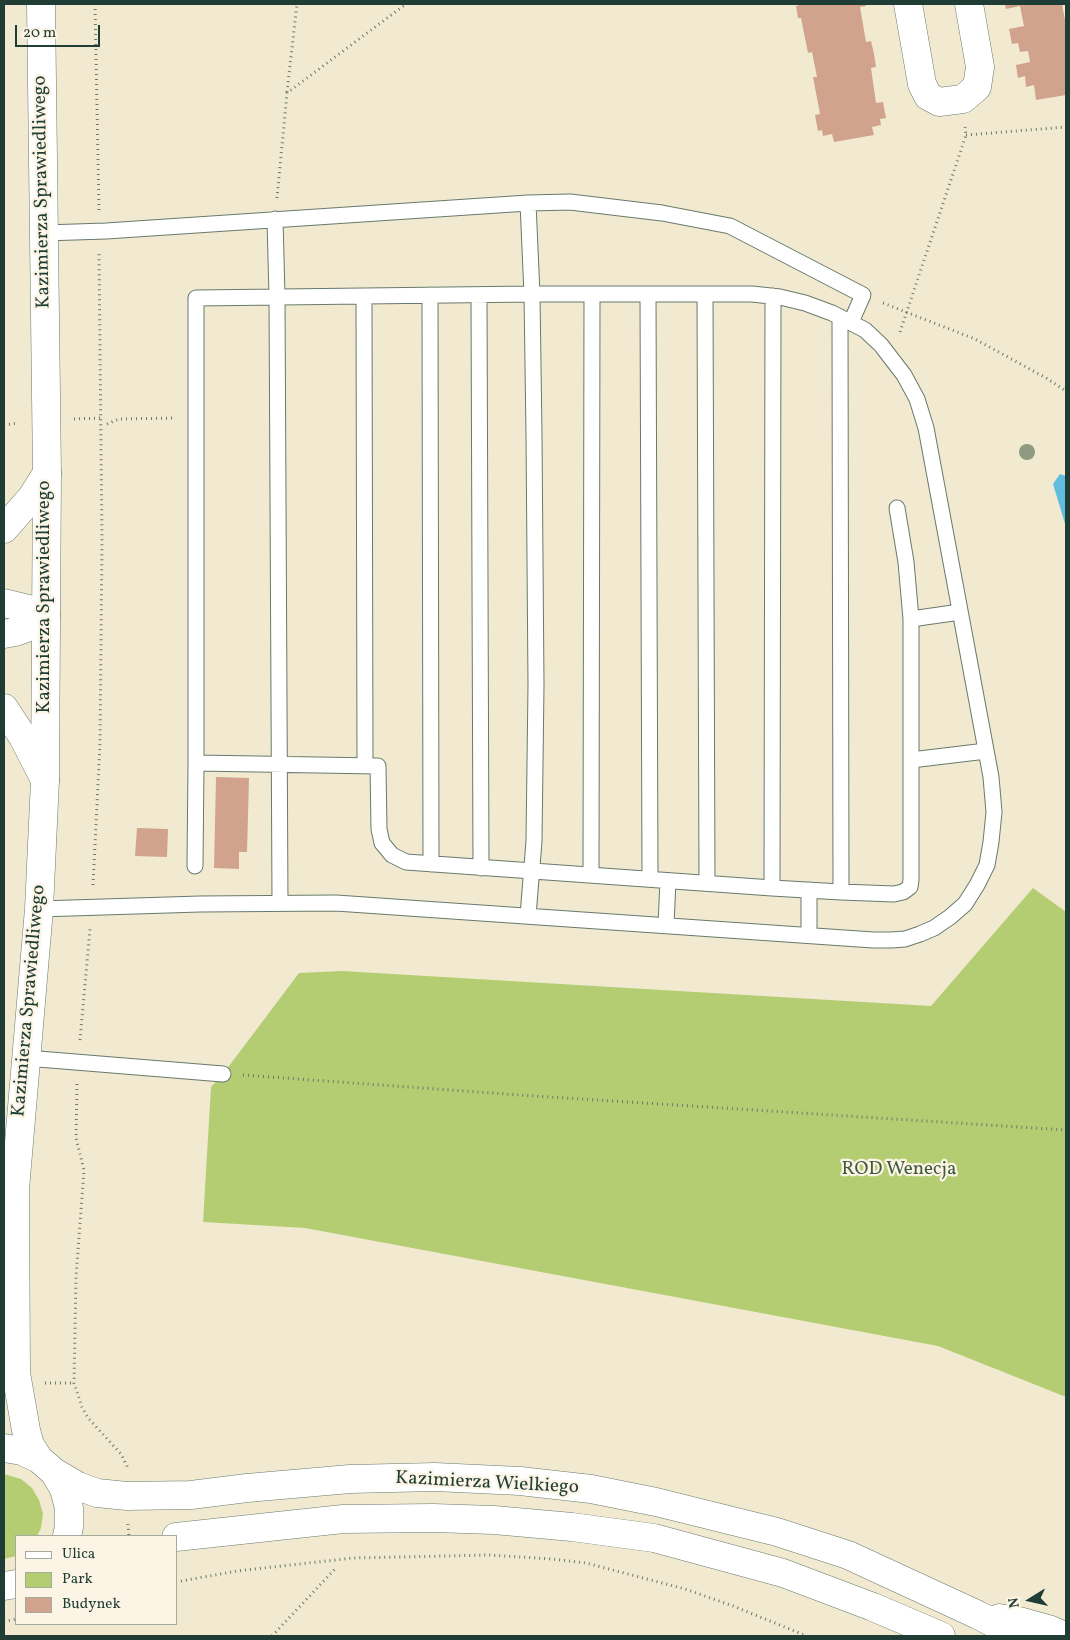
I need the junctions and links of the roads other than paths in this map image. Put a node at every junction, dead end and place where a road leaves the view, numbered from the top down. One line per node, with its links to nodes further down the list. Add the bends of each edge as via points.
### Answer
1 (41, 4): 6 (street, Kazimierza Sprawiedliwego)
2 (908, 4): 3 (street, via 922,84 928,96 939,102 963,99 977,87 980,67)
3 (969, 4)
4 (528, 203): 5 (lane); 7 (lane); 16 (lane, via 570,202 662,213 730,226 863,295)
5 (274, 220): 6 (lane); 13 (lane)
6 (44, 233): 17 (street, Kazimierza Sprawiedliwego)
7 (532, 294): 8 (lane); 12 (lane); 35 (lane, via 536,685)
8 (592, 294): 9 (lane); 36 (lane)
9 (648, 294): 10 (lane); 37 (lane)
10 (705, 294): 15 (lane); 39 (lane)
11 (430, 295): 12 (lane); 14 (lane); 32 (lane)
12 (479, 295): 34 (lane)
13 (277, 296): 14 (lane); 28 (lane, via 196,298); 29 (lane)
14 (364, 296): 30 (lane)
15 (773, 296): 16 (lane, via 805,302); 40 (lane)
16 (845, 320): 21 (lane, via 865,330 886,351 917,398 926,428); 42 (lane)
17 (47, 473): 19 (street, via 32,497); 22 (street, Kazimierza Sprawiedliwego)
18 (896, 508): 23 (lane, via 906,562)
19 (4, 528)
20 (4, 602): 22 (street)
21 (960, 612): 23 (lane); 26 (lane)
22 (46, 615): 24 (street, via 26,628); 31 (street, Kazimierza Sprawiedliwego)
23 (911, 619): 27 (lane)
24 (4, 634)
25 (4, 708): 31 (street)
26 (986, 751): 27 (lane); 47 (lane, via 994,812 991,842 987,865 978,886 964,904 934,928 905,939)
27 (911, 760): 42 (lane, via 910,887 894,894)
28 (196, 763): 29 (lane); 33 (lane)
29 (279, 765): 30 (lane); 43 (lane)
30 (365, 766): 32 (lane, via 378,766 382,844 392,855 406,862)
31 (45, 780): 44 (street, Kazimierza Sprawiedliwego)
32 (431, 864): 34 (lane)
33 (195, 866)
34 (481, 868): 35 (lane)
35 (531, 872): 36 (lane); 45 (lane)
36 (591, 875): 37 (lane)
37 (650, 879): 38 (lane)
38 (668, 881): 39 (lane); 46 (lane)
39 (707, 883): 40 (lane)
40 (772, 888): 41 (lane)
41 (810, 890): 42 (lane); 47 (lane)
42 (841, 892)
43 (280, 903): 44 (lane); 45 (lane, via 336,903)
44 (39, 909): 48 (street, Kazimierza Sprawiedliwego)
45 (528, 916): 46 (lane)
46 (666, 925): 47 (lane)
47 (809, 935)
48 (26, 1058): 49 (lane); 50 (street, Kazimierza Sprawiedliwego)
49 (223, 1074)
50 (15, 1189): 51 (street, Kazimierza Sprawiedliwego); 53 (street, Kazimierza Sprawiedliwego, via 19,1400 30,1445)
51 (4, 1239)
52 (4, 1448): 53 (street, Kazimierza Wielkiego, via 22,1451)
53 (46, 1466): 54 (street, Kazimierza Sprawiedliwego, via 64,1489 69,1508); 56 (street, Kazimierza Wielkiego, via 78,1486 97,1493 128,1496 191,1495 350,1479 435,1477 520,1481 590,1489 777,1532 848,1555)
54 (67, 1535)
55 (178, 1537): 57 (street, Kazimierza Wielkiego, via 343,1519 433,1518 494,1520 627,1534 664,1540 783,1573)
56 (978, 1614): 58 (street, Kazimierza Wielkiego); 59 (street, via 1020,1622)
57 (941, 1636)
58 (1018, 1636)
59 (1064, 1636)

